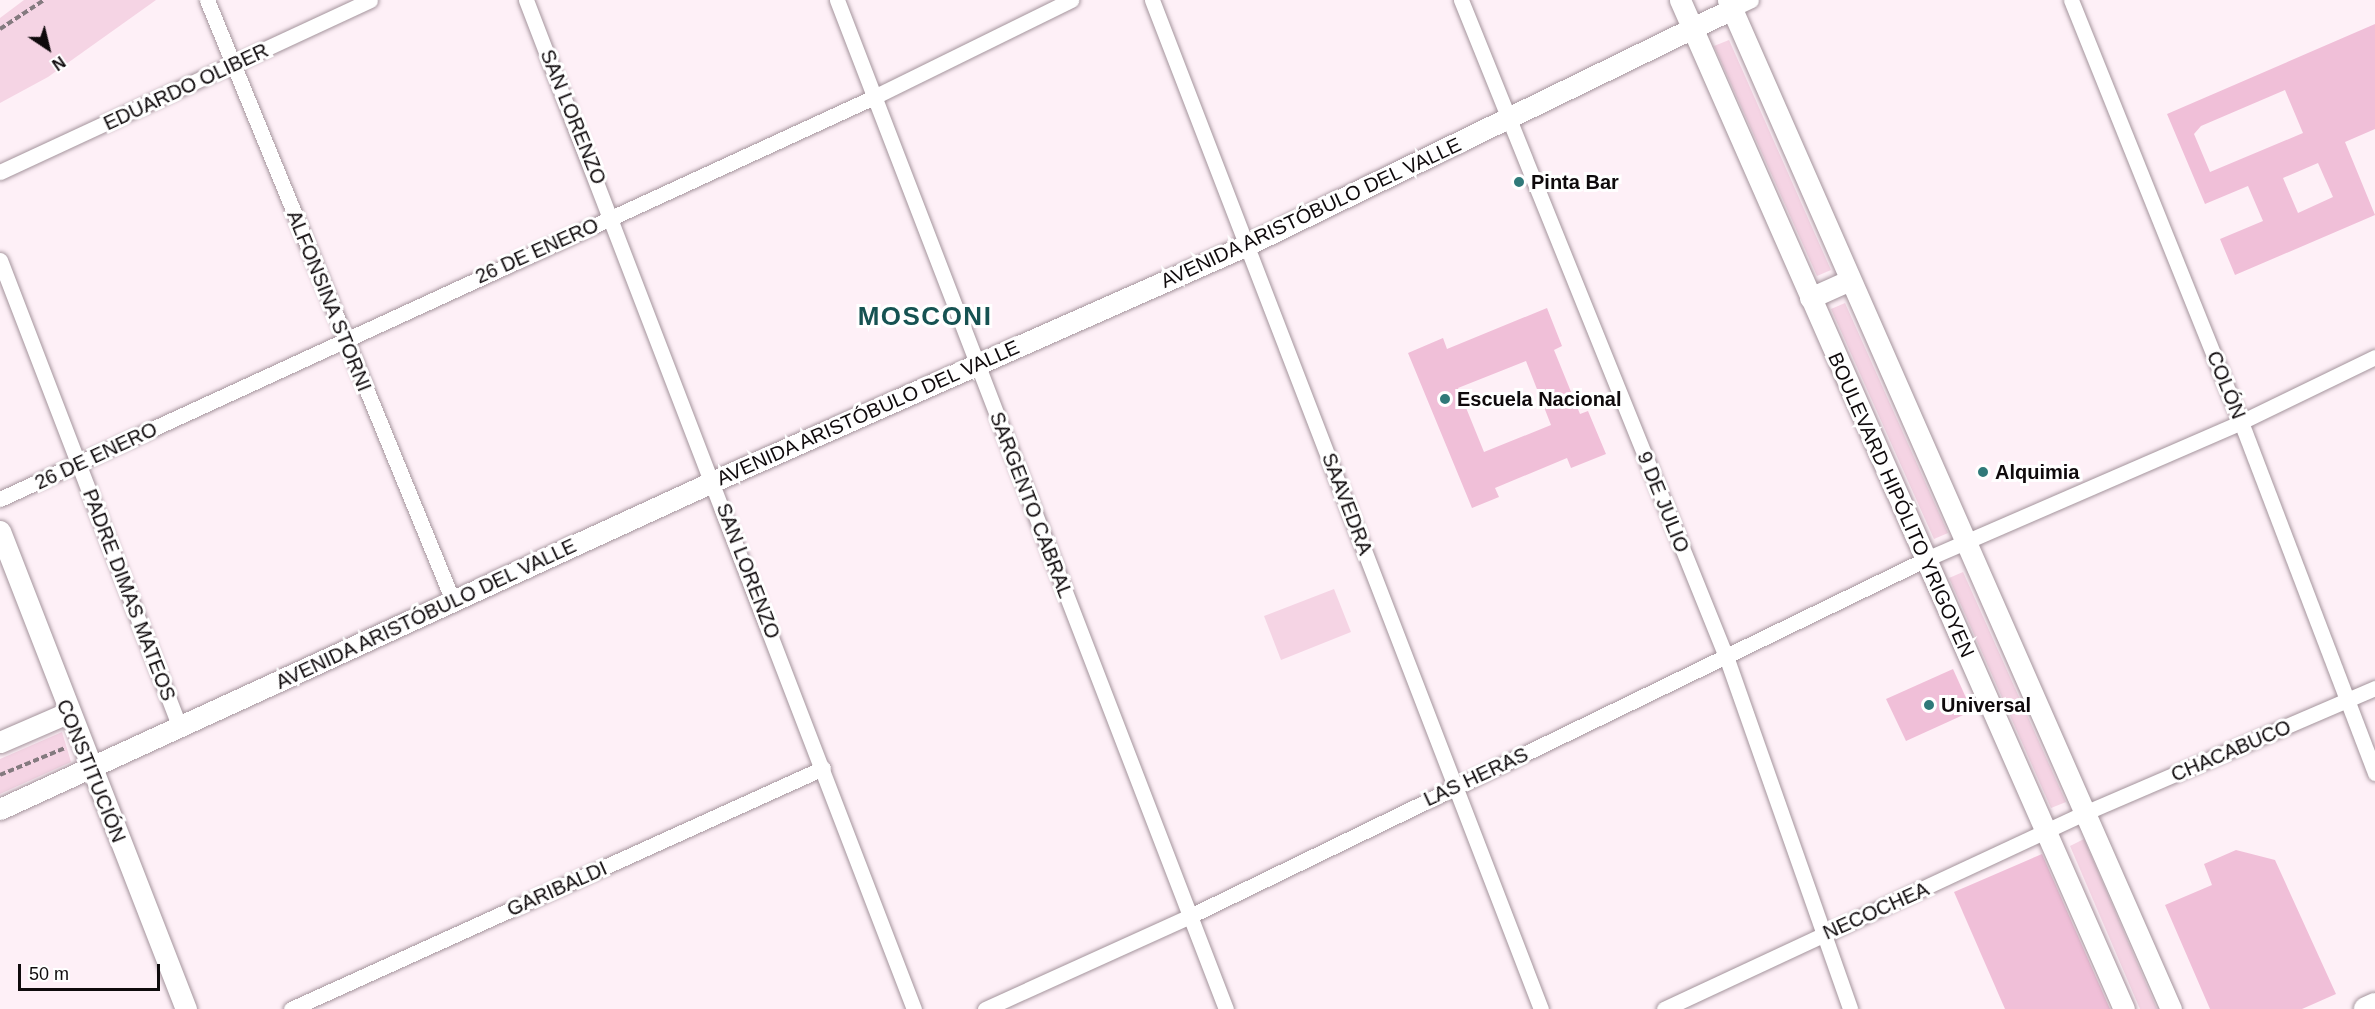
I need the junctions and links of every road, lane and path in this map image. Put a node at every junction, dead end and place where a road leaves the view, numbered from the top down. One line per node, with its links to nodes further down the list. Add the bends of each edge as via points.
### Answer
1 (44, 0): 13 (path)
2 (207, 0): 14 (street, ALFONSINA STORNI)
3 (370, 0): 14 (street, EDUARDO OLIBER)
4 (526, 0): 18 (street, SAN LORENZO)
5 (837, 0): 15 (street, SARGENTO CABRAL)
6 (1071, 0): 15 (street, 26 DE ENERO)
7 (1152, 0): 19 (street, SAAVEDRA)
8 (1461, 0): 16 (street, 9 DE JULIO)
9 (1680, 0): 12 (street, BOULEVARD HIPÓLITO YRIGOYEN)
10 (2071, 0): 26 (street, COLÓN)
11 (1737, 3): 12 (street, AVENIDA ARISTÓBULO DEL VALLE); 21 (street)
12 (1693, 27): 16 (street, AVENIDA ARISTÓBULO DEL VALLE); 22 (street, BOULEVARD HIPÓLITO YRIGOYEN)
13 (0, 29)
14 (233, 66): 17 (street, EDUARDO OLIBER); 23 (street, ALFONSINA STORNI)
15 (874, 98): 18 (street, 26 DE ENERO); 25 (street, SARGENTO CABRAL)
16 (1509, 119): 19 (street, AVENIDA ARISTÓBULO DEL VALLE); 34 (street, 9 DE JULIO)
17 (0, 172)
18 (613, 216): 23 (street, 26 DE ENERO); 28 (street, SAN LORENZO)
19 (1247, 245): 25 (street, AVENIDA ARISTÓBULO DEL VALLE); 45 (street, SAAVEDRA)
20 (0, 260): 27 (street, PADRE DIMAS MATEOS)
21 (1850, 279): 22 (street); 31 (street)
22 (1810, 298): 32 (street, BOULEVARD HIPÓLITO YRIGOYEN)
23 (343, 339): 27 (street, 26 DE ENERO); 33 (street, ALFONSINA STORNI)
24 (2375, 357): 26 (street, LAS HERAS)
25 (978, 366): 28 (street, AVENIDA ARISTÓBULO DEL VALLE); 49 (street, SARGENTO CABRAL)
26 (2241, 422): 31 (street, LAS HERAS); 36 (street, COLÓN)
27 (79, 465): 29 (street, 26 DE ENERO); 38 (street, PADRE DIMAS MATEOS)
28 (714, 481): 33 (street, AVENIDA ARISTÓBULO DEL VALLE); 41 (street, SAN LORENZO)
29 (0, 499)
30 (0, 531): 37 (street, CONSTITUCIÓN)
31 (1965, 543): 32 (street, LAS HERAS); 47 (street)
32 (1924, 560): 34 (street, LAS HERAS); 48 (street, BOULEVARD HIPÓLITO YRIGOYEN)
33 (453, 601): 38 (street, AVENIDA ARISTÓBULO DEL VALLE)
34 (1727, 659): 45 (street, LAS HERAS); 50 (street, 9 DE JULIO)
35 (2375, 688): 36 (street, CHACABUCO)
36 (2348, 701): 43 (street, COLÓN); 47 (street, CHACABUCO)
37 (67, 712): 39 (street); 40 (street, CONSTITUCIÓN)
38 (180, 728): 42 (street, AVENIDA ARISTÓBULO DEL VALLE)
39 (0, 742)
40 (79, 742): 42 (street, CONSTITUCIÓN); 44 (path)
41 (823, 768): 53 (street, GARIBALDI); 54 (street, SAN LORENZO)
42 (91, 770): 46 (street, AVENIDA ARISTÓBULO DEL VALLE); 52 (street, CONSTITUCIÓN)
43 (2375, 773)
44 (0, 775)
45 (1456, 786): 49 (street, LAS HERAS); 57 (street, SAAVEDRA)
46 (0, 809)
47 (2087, 812): 48 (street, NECOCHEA); 61 (street)
48 (2048, 834): 50 (street, NECOCHEA); 60 (street, BOULEVARD HIPÓLITO YRIGOYEN)
49 (1190, 916): 55 (street, LAS HERAS); 56 (street, SARGENTO CABRAL)
50 (1821, 934): 58 (street, NECOCHEA); 59 (street, 9 DE JULIO)
51 (2375, 1005): 62 (main road)
52 (186, 1009)
53 (291, 1009)
54 (914, 1009)
55 (985, 1009)
56 (1226, 1009)
57 (1541, 1009)
58 (1664, 1009)
59 (1850, 1009)
60 (2124, 1009)
61 (2171, 1009)
62 (2366, 1009)

